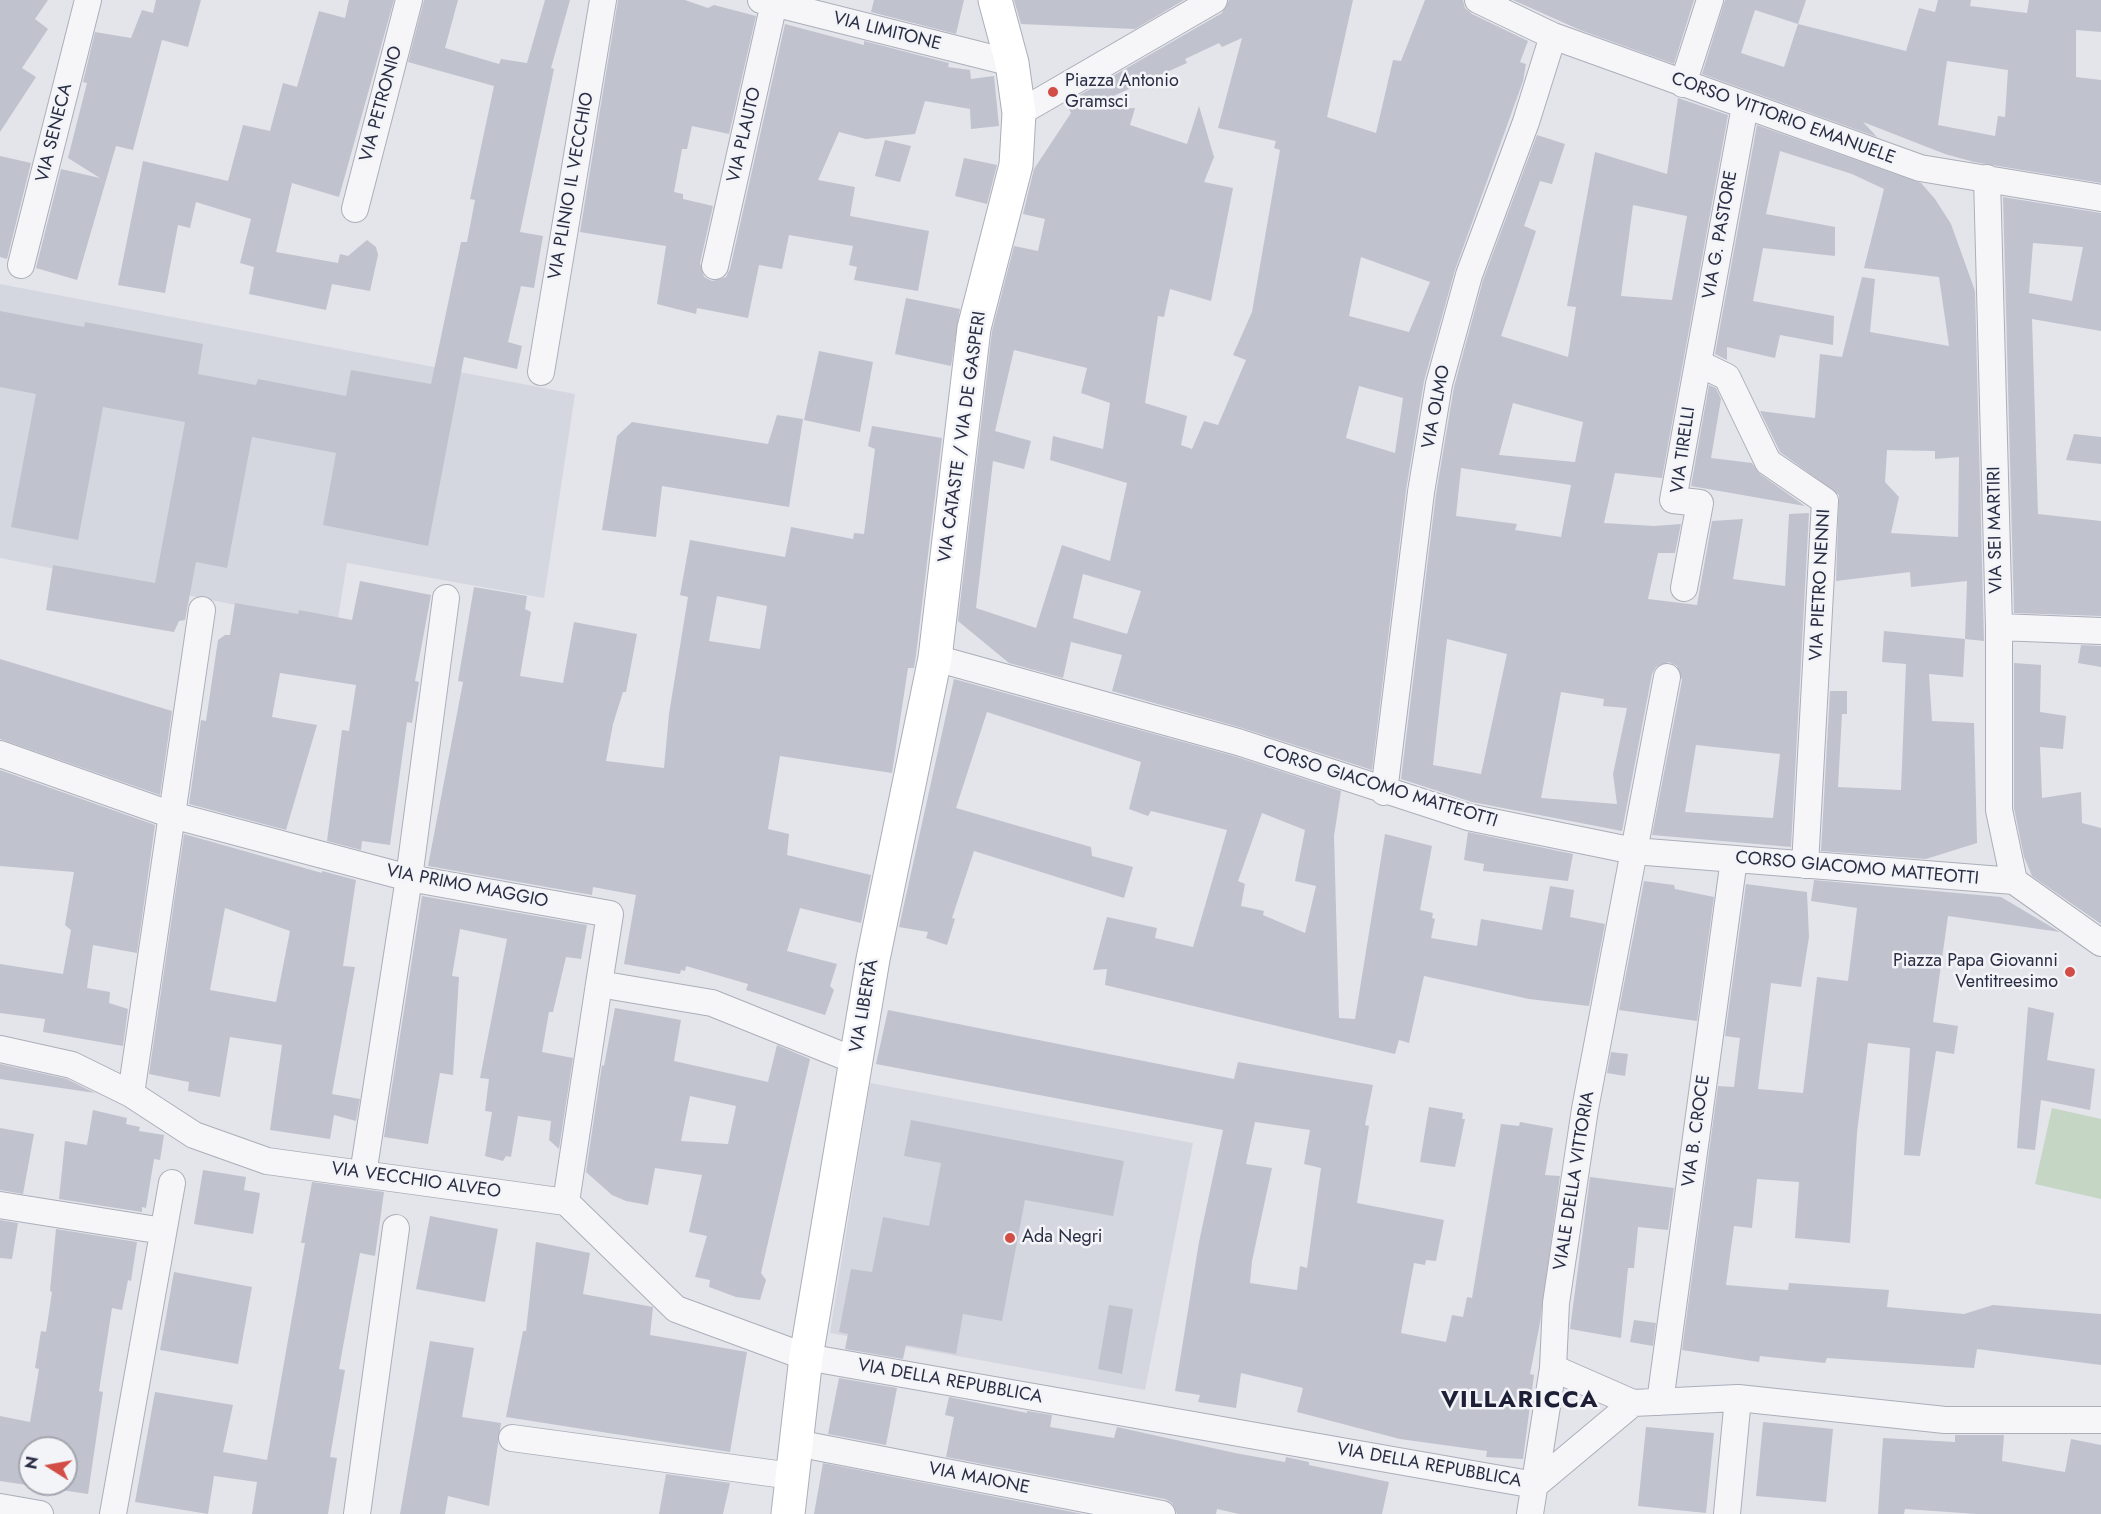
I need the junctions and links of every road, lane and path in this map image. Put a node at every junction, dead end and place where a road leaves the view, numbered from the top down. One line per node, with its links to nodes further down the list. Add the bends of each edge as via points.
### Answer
1 (88, 0): 17 (street, VIA SENECA)
2 (409, 0): 16 (street, VIA PETRONIO)
3 (603, 0): 20 (street, VIA PLINIO IL VECCHIO)
4 (994, 0): 10 (street, VIA CATASTE / VIA DE GASPERI)
5 (1214, 0): 13 (street)
6 (1478, 0): 9 (street, CORSO VITTORIO EMANUELE)
7 (1710, 0): 11 (street)
8 (768, 2): 10 (street, VIA LIMITONE); 18 (street, VIA PLAUTO)
9 (1553, 36): 11 (street, CORSO VITTORIO EMANUELE); 29 (street, VIA OLMO, via 1526,122 1469,275 1439,384 1421,492)
10 (1012, 63): 13 (street, VIA CATASTE / VIA DE GASPERI)
11 (1683, 84): 12 (street, CORSO VITTORIO EMANUELE)
12 (1745, 106): 14 (street, CORSO VITTORIO EMANUELE, via 1920,168); 19 (street, VIA G. PASTORE)
13 (1019, 113): 26 (street, VIA CATASTE / VIA DE GASPERI, via 1016,165 974,328)
14 (1987, 178): 15 (street, CORSO VITTORIO EMANUELE); 24 (street, VIA SEI MARTIRI)
15 (2101, 198)
16 (355, 209)
17 (21, 266)
18 (715, 266)
19 (1698, 363): 21 (street, VIA TIRELLI, via 1673,500 1700,503); 33 (street, VIA PIETRO NENNI, via 1727,376 1768,462 1826,501)
20 (541, 372)
21 (1684, 588)
22 (446, 598): 34 (street)
23 (202, 610): 30 (street)
24 (1999, 627): 25 (street); 35 (street, VIA SEI MARTIRI, via 1999,810)
25 (2101, 631)
26 (935, 658): 29 (street, CORSO GIACOMO MATTEOTTI, via 1238,742); 39 (street, VIA LIBERTÀ)
27 (1667, 677): 31 (street, VIALE DELLA VITTORIA)
28 (0, 754): 30 (street, VIA PRIMO MAGGIO)
29 (1384, 792): 31 (street, CORSO GIACOMO MATTEOTTI, via 1468,817)
30 (172, 815): 34 (street, VIA PRIMO MAGGIO); 40 (street)
31 (1634, 851): 32 (street, CORSO GIACOMO MATTEOTTI); 48 (street, VIALE DELLA VITTORIA, via 1585,1109 1556,1303)
32 (1734, 859): 33 (street, CORSO GIACOMO MATTEOTTI); 50 (street, VIA B. CROCE)
33 (1805, 865): 35 (street, CORSO GIACOMO MATTEOTTI)
34 (409, 878): 37 (street, VIA PRIMO MAGGIO, via 610,914); 41 (street)
35 (2014, 881): 36 (street)
36 (2101, 943)
37 (599, 984): 39 (street, via 712,1003); 43 (street)
38 (0, 1049): 40 (street, VIA VECCHIO ALVEO, via 72,1065)
39 (856, 1061): 47 (street, VIA LIBERTÀ)
40 (130, 1094): 41 (street, VIA VECCHIO ALVEO, via 194,1135 267,1161)
41 (363, 1174): 43 (street, VIA VECCHIO ALVEO)
42 (172, 1183): 46 (street)
43 (566, 1202): 47 (street, via 676,1309)
44 (0, 1205): 46 (street)
45 (396, 1228): 60 (street)
46 (163, 1231): 59 (street)
47 (806, 1357): 54 (street, VIA LIBERTÀ); 56 (street, VIA DELLA REPUBBLICA)
48 (1553, 1368): 51 (street); 56 (street, VIALE DELLA VITTORIA)
49 (1738, 1398): 50 (street); 52 (street, via 1945,1420); 64 (street)
50 (1660, 1402): 51 (street)
51 (1633, 1403): 56 (street, VIA DELLA REPUBBLICA)
52 (2101, 1420)
53 (512, 1438): 55 (street)
54 (796, 1443): 55 (street, VIA LIBERTÀ); 62 (street, VIA MAIONE)
55 (792, 1476): 61 (street, VIA LIBERTÀ)
56 (1535, 1485): 63 (street, VIALE DELLA VITTORIA)
57 (0, 1507): 58 (street)
58 (40, 1514)
59 (113, 1514)
60 (357, 1514)
61 (788, 1514)
62 (1162, 1514)
63 (1530, 1514)
64 (1727, 1514)

